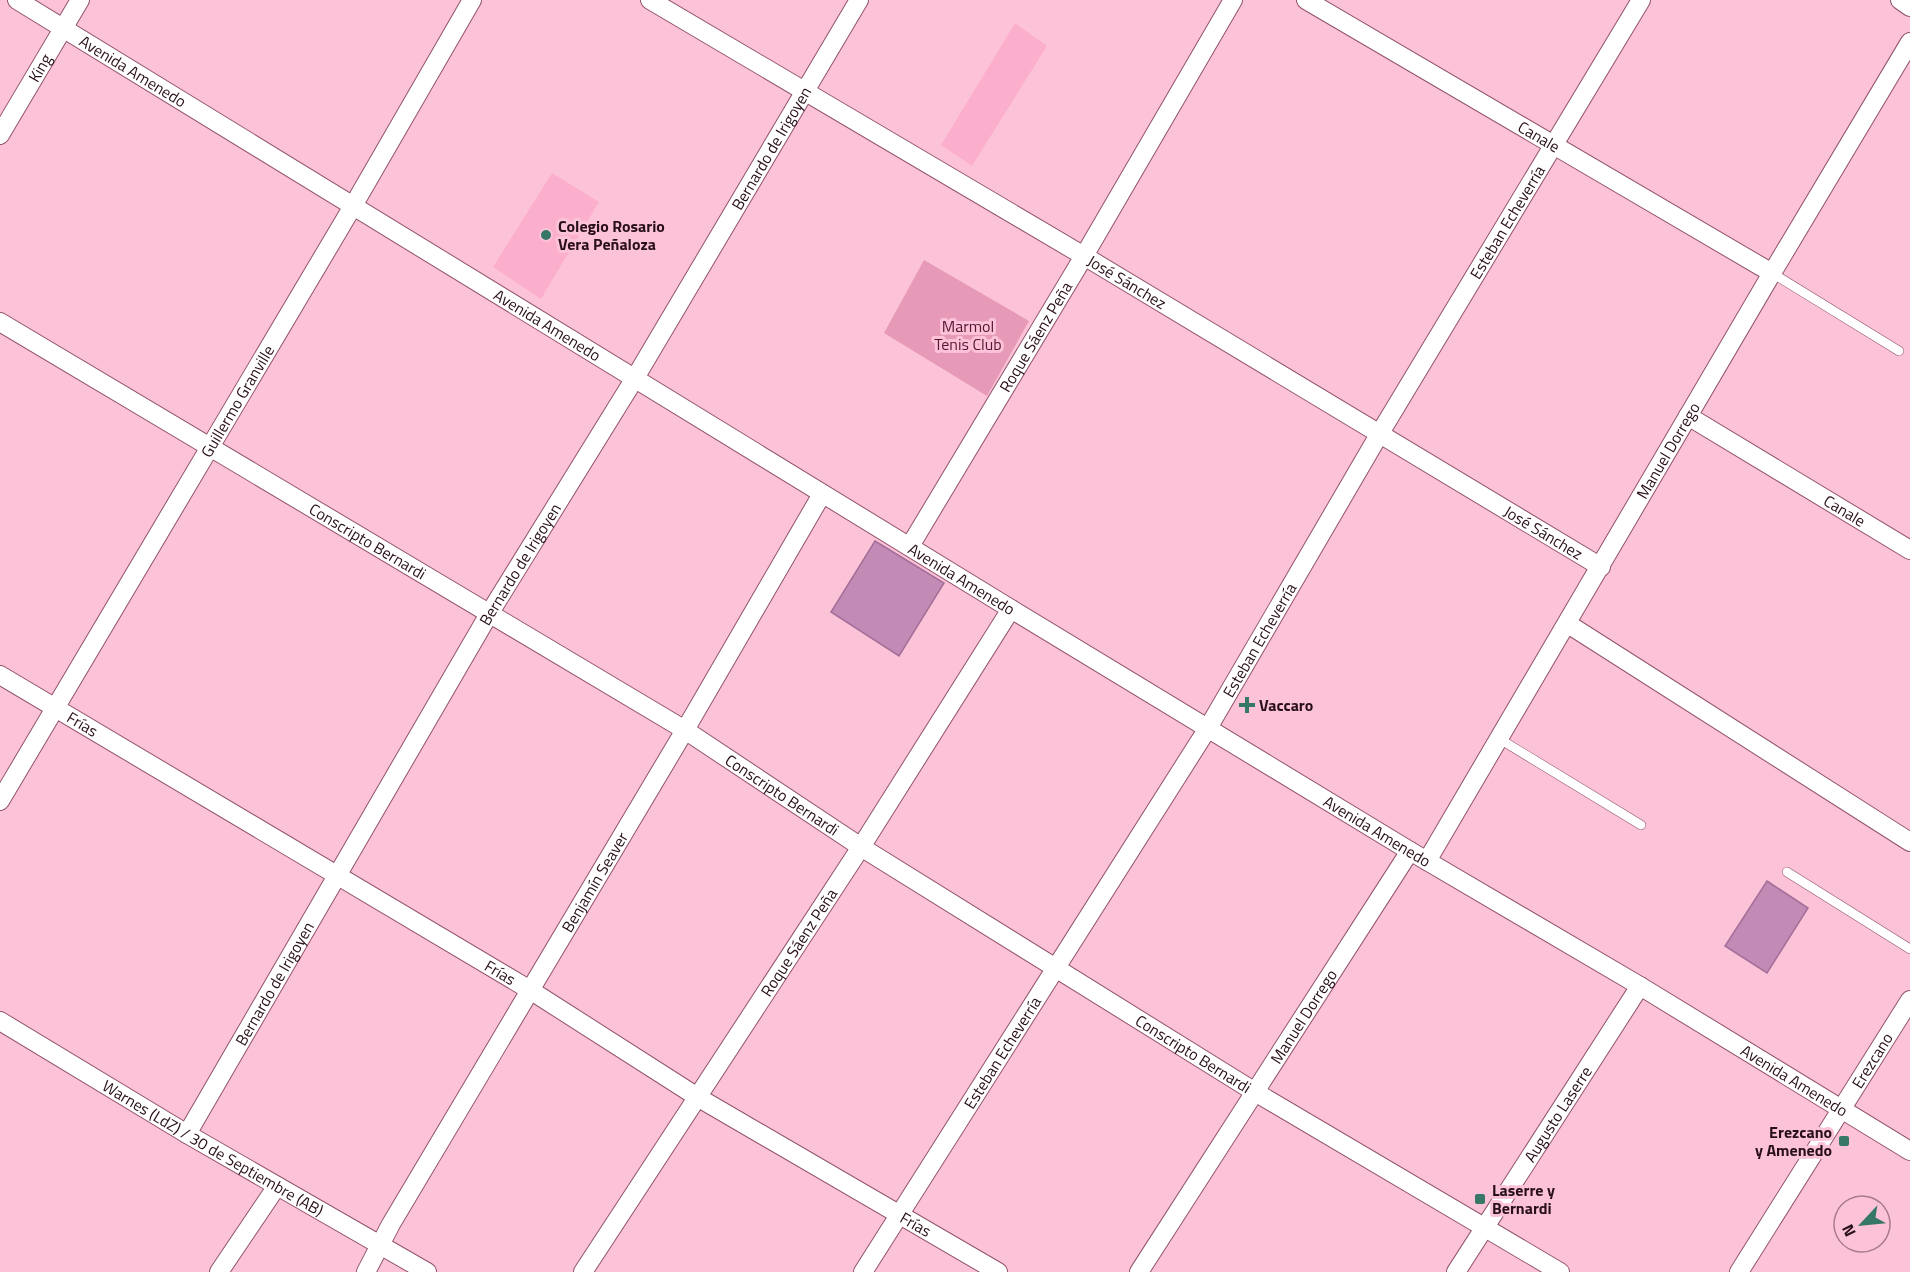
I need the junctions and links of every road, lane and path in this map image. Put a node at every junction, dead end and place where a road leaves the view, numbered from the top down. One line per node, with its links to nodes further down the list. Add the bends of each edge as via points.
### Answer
1 (17, 0): 11 (street, Avenida Amenedo)
2 (80, 0): 11 (street, King)
3 (472, 0): 16 (street, Guillermo Granville)
4 (650, 0): 13 (street, José Sánchez)
5 (859, 0): 13 (street, Bernardo de Irigoyen)
6 (1233, 0): 17 (street, Roque Sáenz Peña)
7 (1306, 0): 15 (street, Canale)
8 (1641, 0): 15 (street, Esteban Echeverría)
9 (1900, 0): 10 (street)
10 (1910, 7)
11 (64, 28): 14 (street, King); 16 (street, Avenida Amenedo)
12 (1910, 42): 18 (street, Manuel Dorrego)
13 (806, 91): 17 (street, José Sánchez); 21 (street, Bernardo de Irigoyen)
14 (0, 135)
15 (1553, 143): 18 (street, Canale); 23 (street, Esteban Echeverría)
16 (353, 206): 21 (street, Avenida Amenedo); 24 (street, Guillermo Granville)
17 (1084, 256): 23 (street, José Sánchez); 26 (street, Roque Sáenz Peña)
18 (1772, 273): 20 (lane); 22 (street, Manuel Dorrego)
19 (0, 322): 24 (street, Conscripto Bernardi)
20 (1899, 351)
21 (635, 378): 25 (street, Avenida Amenedo); 30 (street, Bernardo de Irigoyen)
22 (1688, 416): 27 (street, Canale); 28 (street, Manuel Dorrego)
23 (1380, 433): 28 (street, José Sánchez); 34 (street, Esteban Echeverría)
24 (209, 446): 30 (street, Conscripto Bernardi); 33 (street, Guillermo Granville)
25 (822, 494): 26 (street, Avenida Amenedo); 35 (street, Benjamín Seaver)
26 (910, 546): 29 (street, Avenida Amenedo)
27 (1910, 550)
28 (1600, 567): 31 (street, Manuel Dorrego)
29 (1011, 609): 34 (street, Avenida Amenedo); 40 (street, Roque Sáenz Peña)
30 (489, 614): 35 (street, Conscripto Bernardi); 44 (street, Bernardo de Irigoyen)
31 (1568, 624): 36 (street, Manuel Dorrego); 39 (street)
32 (0, 675): 33 (street, Frías)
33 (55, 708): 37 (street, Guillermo Granville); 44 (street, Frías)
34 (1208, 728): 41 (street, Avenida Amenedo); 46 (street, Esteban Echeverría)
35 (685, 730): 40 (street, Conscripto Bernardi); 48 (street, Benjamín Seaver)
36 (1498, 738): 38 (lane); 42 (street, Manuel Dorrego)
37 (0, 801)
38 (1641, 825)
39 (1910, 842)
40 (861, 847): 46 (street, Conscripto Bernardi); 52 (street, Roque Sáenz Peña)
41 (1410, 851): 42 (street, Avenida Amenedo); 51 (street, Manuel Dorrego)
42 (1427, 861): 47 (street, Avenida Amenedo)
43 (1787, 872): 45 (lane)
44 (337, 875): 48 (street, Frías); 54 (street, Bernardo de Irigoyen)
45 (1910, 949)
46 (1055, 968): 51 (street, Conscripto Bernardi); 57 (street, Esteban Echeverría)
47 (1640, 986): 53 (street, Avenida Amenedo); 58 (street, Augusto Laserre)
48 (530, 990): 52 (street, Frías); 59 (street, Benjamín Seaver)
49 (1910, 1000): 53 (street, Erezcano)
50 (0, 1021): 54 (street, Warnes (LdZ) / 30 de Septiembre (AB))
51 (1255, 1092): 58 (street, Conscripto Bernardi); 66 (street, Manuel Dorrego)
52 (699, 1098): 57 (street, Frías); 63 (street, Roque Sáenz Peña)
53 (1842, 1108): 55 (street, Avenida Amenedo); 69 (street, Erezcano)
54 (187, 1134): 56 (street, Warnes (LdZ) / 30 de Septiembre (AB))
55 (1910, 1151)
56 (277, 1186): 59 (street, Warnes (LdZ) / 30 de Septiembre (AB)); 60 (street)
57 (900, 1215): 64 (street, Esteban Echeverría); 65 (street, Frías)
58 (1485, 1228): 67 (street, Augusto Laserre); 68 (street, Conscripto Bernardi)
59 (381, 1246): 61 (street, Benjamín Seaver); 62 (street, Warnes (LdZ) / 30 de Septiembre (AB))
60 (219, 1272)
61 (366, 1272)
62 (427, 1272)
63 (583, 1272)
64 (863, 1272)
65 (998, 1272)
66 (1139, 1272)
67 (1456, 1272)
68 (1560, 1272)
69 (1739, 1272)

